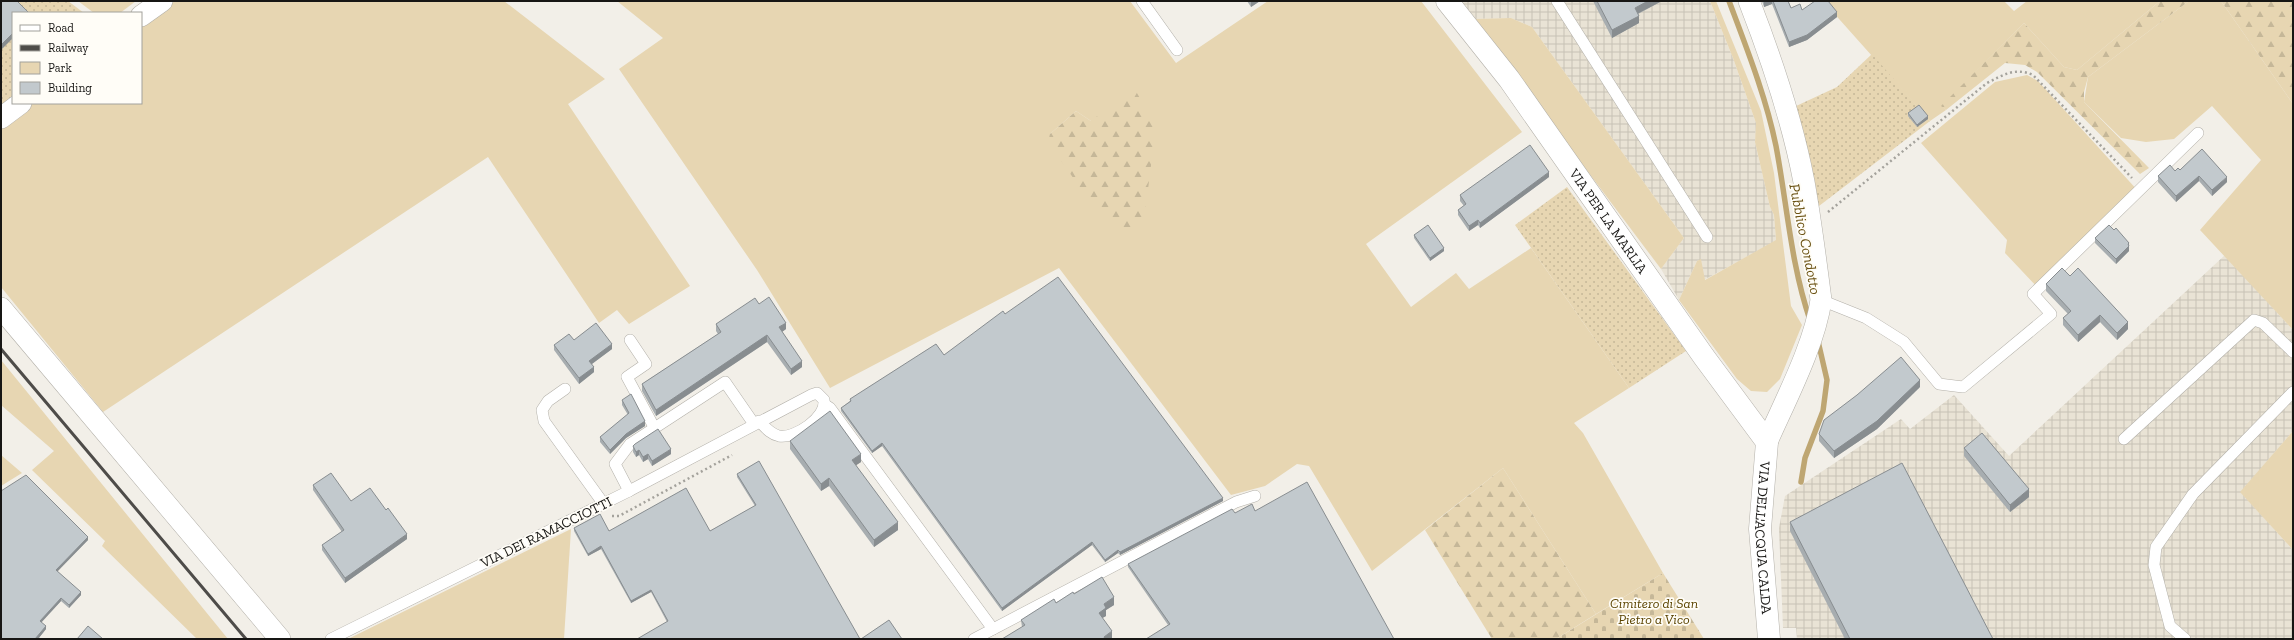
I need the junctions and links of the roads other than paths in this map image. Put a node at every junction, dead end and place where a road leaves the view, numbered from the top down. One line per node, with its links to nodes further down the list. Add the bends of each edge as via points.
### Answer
1 (162, 1): 6 (street)
2 (1142, 1): 7 (lane)
3 (1447, 1): 22 (street, VIA PER LA MARLIA, via 1509,79 1704,357)
4 (1557, 1): 11 (lane)
5 (1749, 1): 13 (street, VIA DELL'ACQUA CALDA, via 1776,72 1790,121 1804,182)
6 (142, 15)
7 (1177, 50)
8 (20, 104): 9 (street)
9 (1, 118)
10 (2198, 133): 13 (lane, via 2033,294 2051,314 1963,387 1939,384 1904,342 1866,318)
11 (1708, 237)
12 (1, 308): 27 (street)
13 (1820, 308): 22 (street, VIA DELL'ACQUA CALDA, via 1809,344)
14 (630, 340): 20 (lane, via 646,364 627,377)
15 (2293, 352): 21 (lane, via 2264,323 2254,320)
16 (565, 389): 25 (lane, via 548,401 542,410 544,422)
17 (2293, 392): 31 (lane, via 2193,494 2156,547 2154,565 2170,626)
18 (824, 404): 19 (lane, VIA DEI RAMACCIOTTI, via 818,393); 19 (lane, via 812,422 791,435 780,436 769,432); 26 (lane, via 830,408)
19 (756, 422): 20 (lane, via 725,382); 23 (lane, VIA DEI RAMACCIOTTI)
20 (654, 427): 23 (lane, via 630,444 615,464)
21 (2124, 438)
22 (1768, 442): 30 (street, VIA DELL'ACQUA CALDA, via 1760,529)
23 (629, 491): 25 (lane, VIA DEI RAMACCIOTTI)
24 (1255, 496): 26 (lane, via 1236,502)
25 (603, 503): 28 (lane, VIA DEI RAMACCIOTTI)
26 (993, 629): 29 (lane)
27 (280, 639)
28 (330, 639)
29 (974, 639)
30 (1769, 639)
31 (2184, 639)

